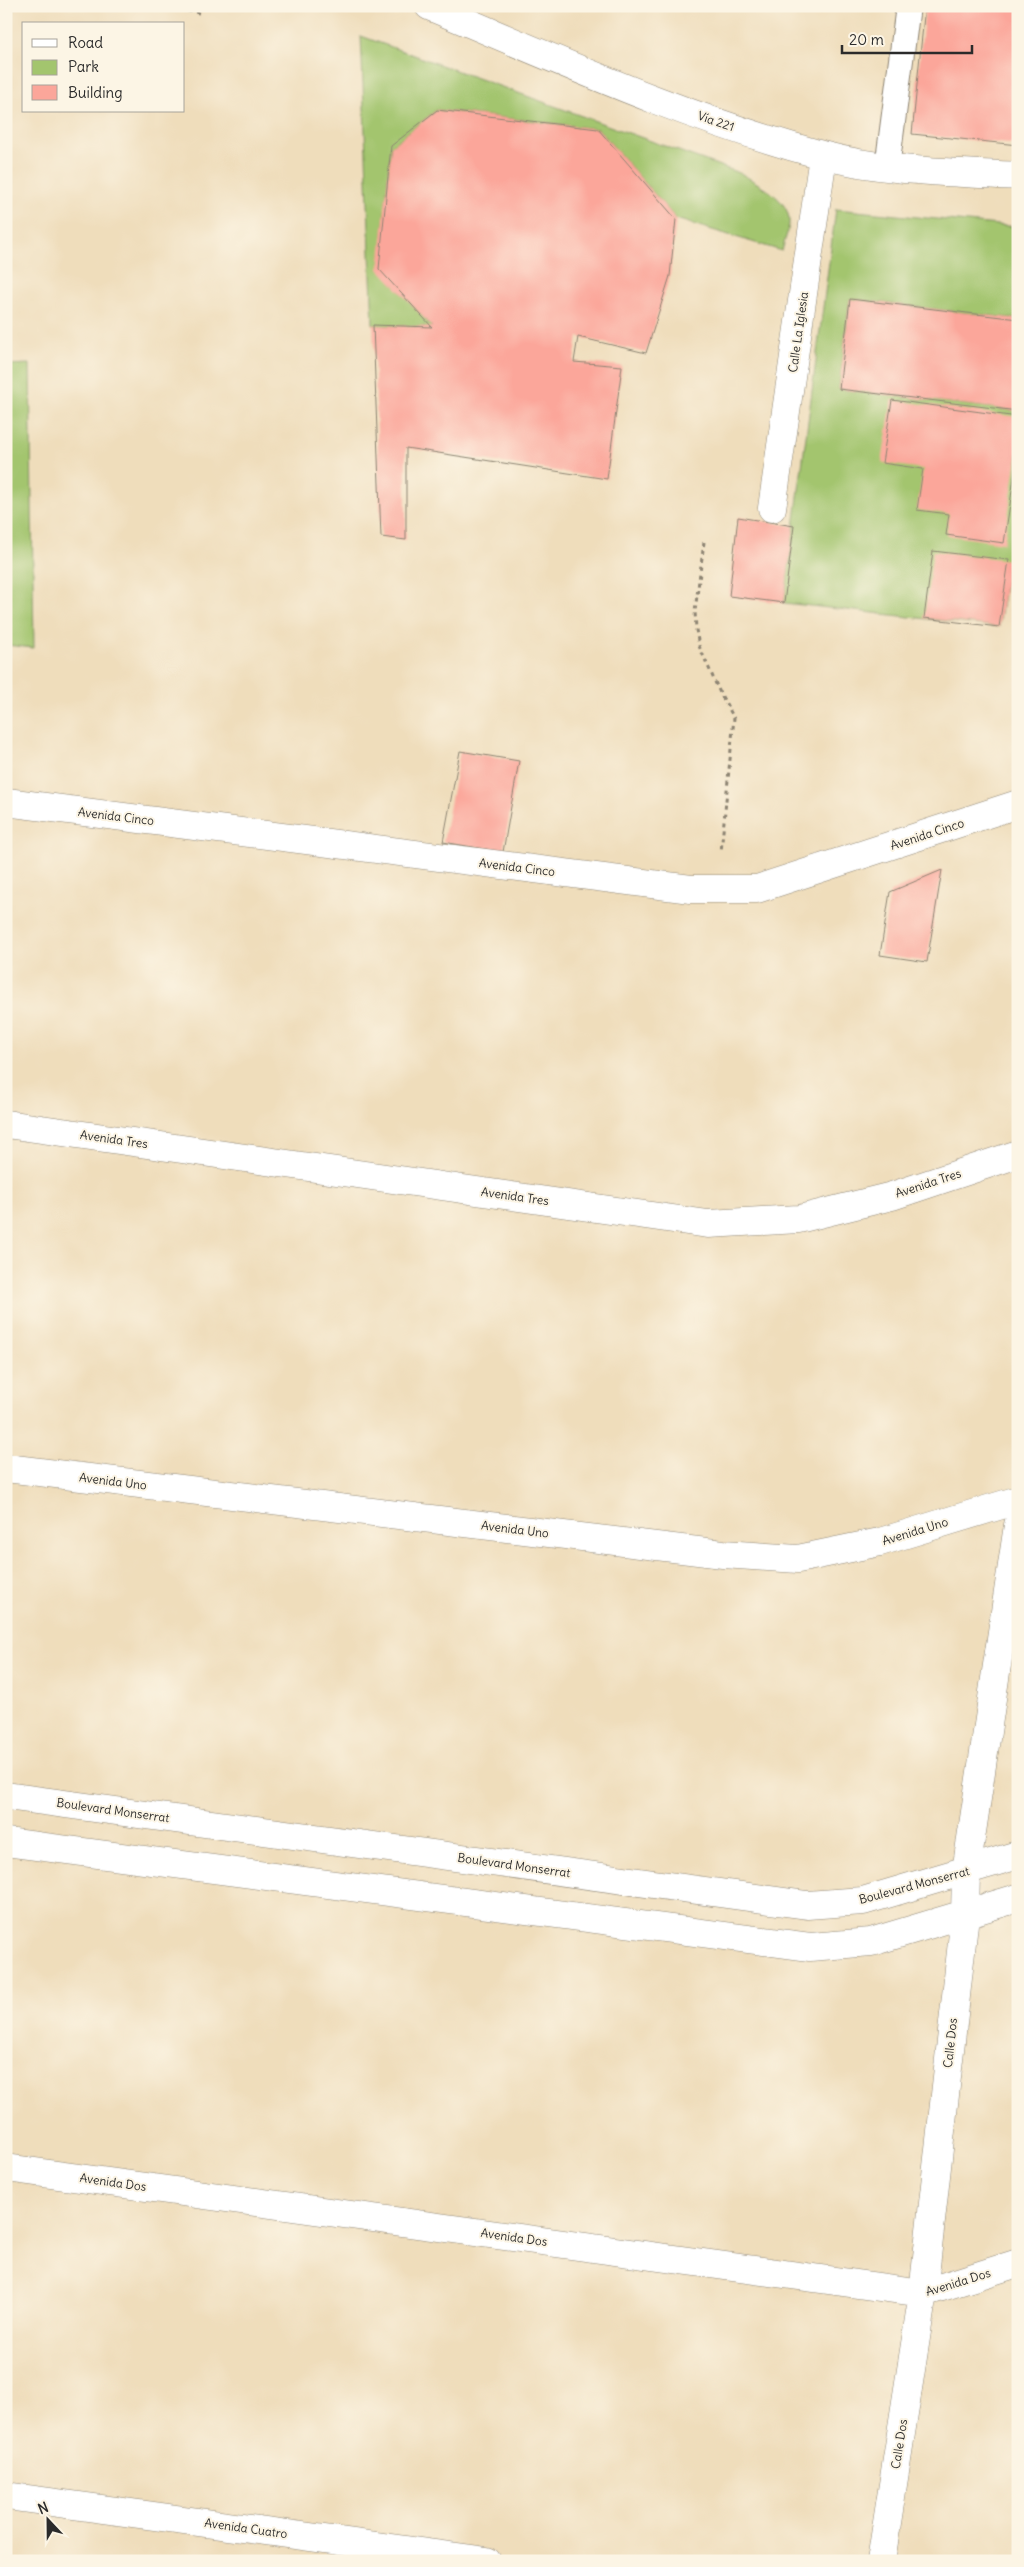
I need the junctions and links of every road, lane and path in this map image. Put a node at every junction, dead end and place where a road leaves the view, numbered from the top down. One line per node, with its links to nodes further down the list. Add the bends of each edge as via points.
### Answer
1 (164, 6): 4 (path)
2 (429, 6): 5 (street, Vía 221, via 708,120)
3 (908, 6): 6 (lane)
4 (199, 14)
5 (823, 156): 6 (street, Vía 221); 8 (street, Calle La Iglesia)
6 (887, 168): 7 (street, Vía 221)
7 (1018, 176)
8 (772, 508)
9 (704, 542): 12 (path, via 695,611 696,630 699,646 734,718)
10 (6, 802): 12 (street, Avenida Cinco, via 691,890)
11 (1018, 804): 12 (street, Avenida Cinco, via 757,888)
12 (718, 890)
13 (6, 1124): 14 (street, Avenida Tres, via 708,1224 800,1219 892,1196)
14 (1018, 1154)
15 (6, 1468): 16 (street, Avenida Uno, via 713,1553 798,1559 880,1542)
16 (1018, 1500)
17 (1018, 1525): 21 (street, Calle Dos)
18 (6, 1796): 21 (street, Boulevard Monserrat, via 807,1905 863,1901)
19 (6, 1842): 23 (street, via 810,1947 871,1942)
20 (1018, 1855): 21 (street, Boulevard Monserrat)
21 (966, 1872): 23 (street, Calle Dos)
22 (1018, 1898): 23 (street)
23 (964, 1915): 26 (street, Calle Dos)
24 (6, 2168): 26 (street, Avenida Dos)
25 (1018, 2263): 26 (street, Avenida Dos)
26 (923, 2293): 29 (street, Calle Dos)
27 (6, 2496): 28 (street, Avenida Cuatro)
28 (486, 2561)
29 (881, 2561)

